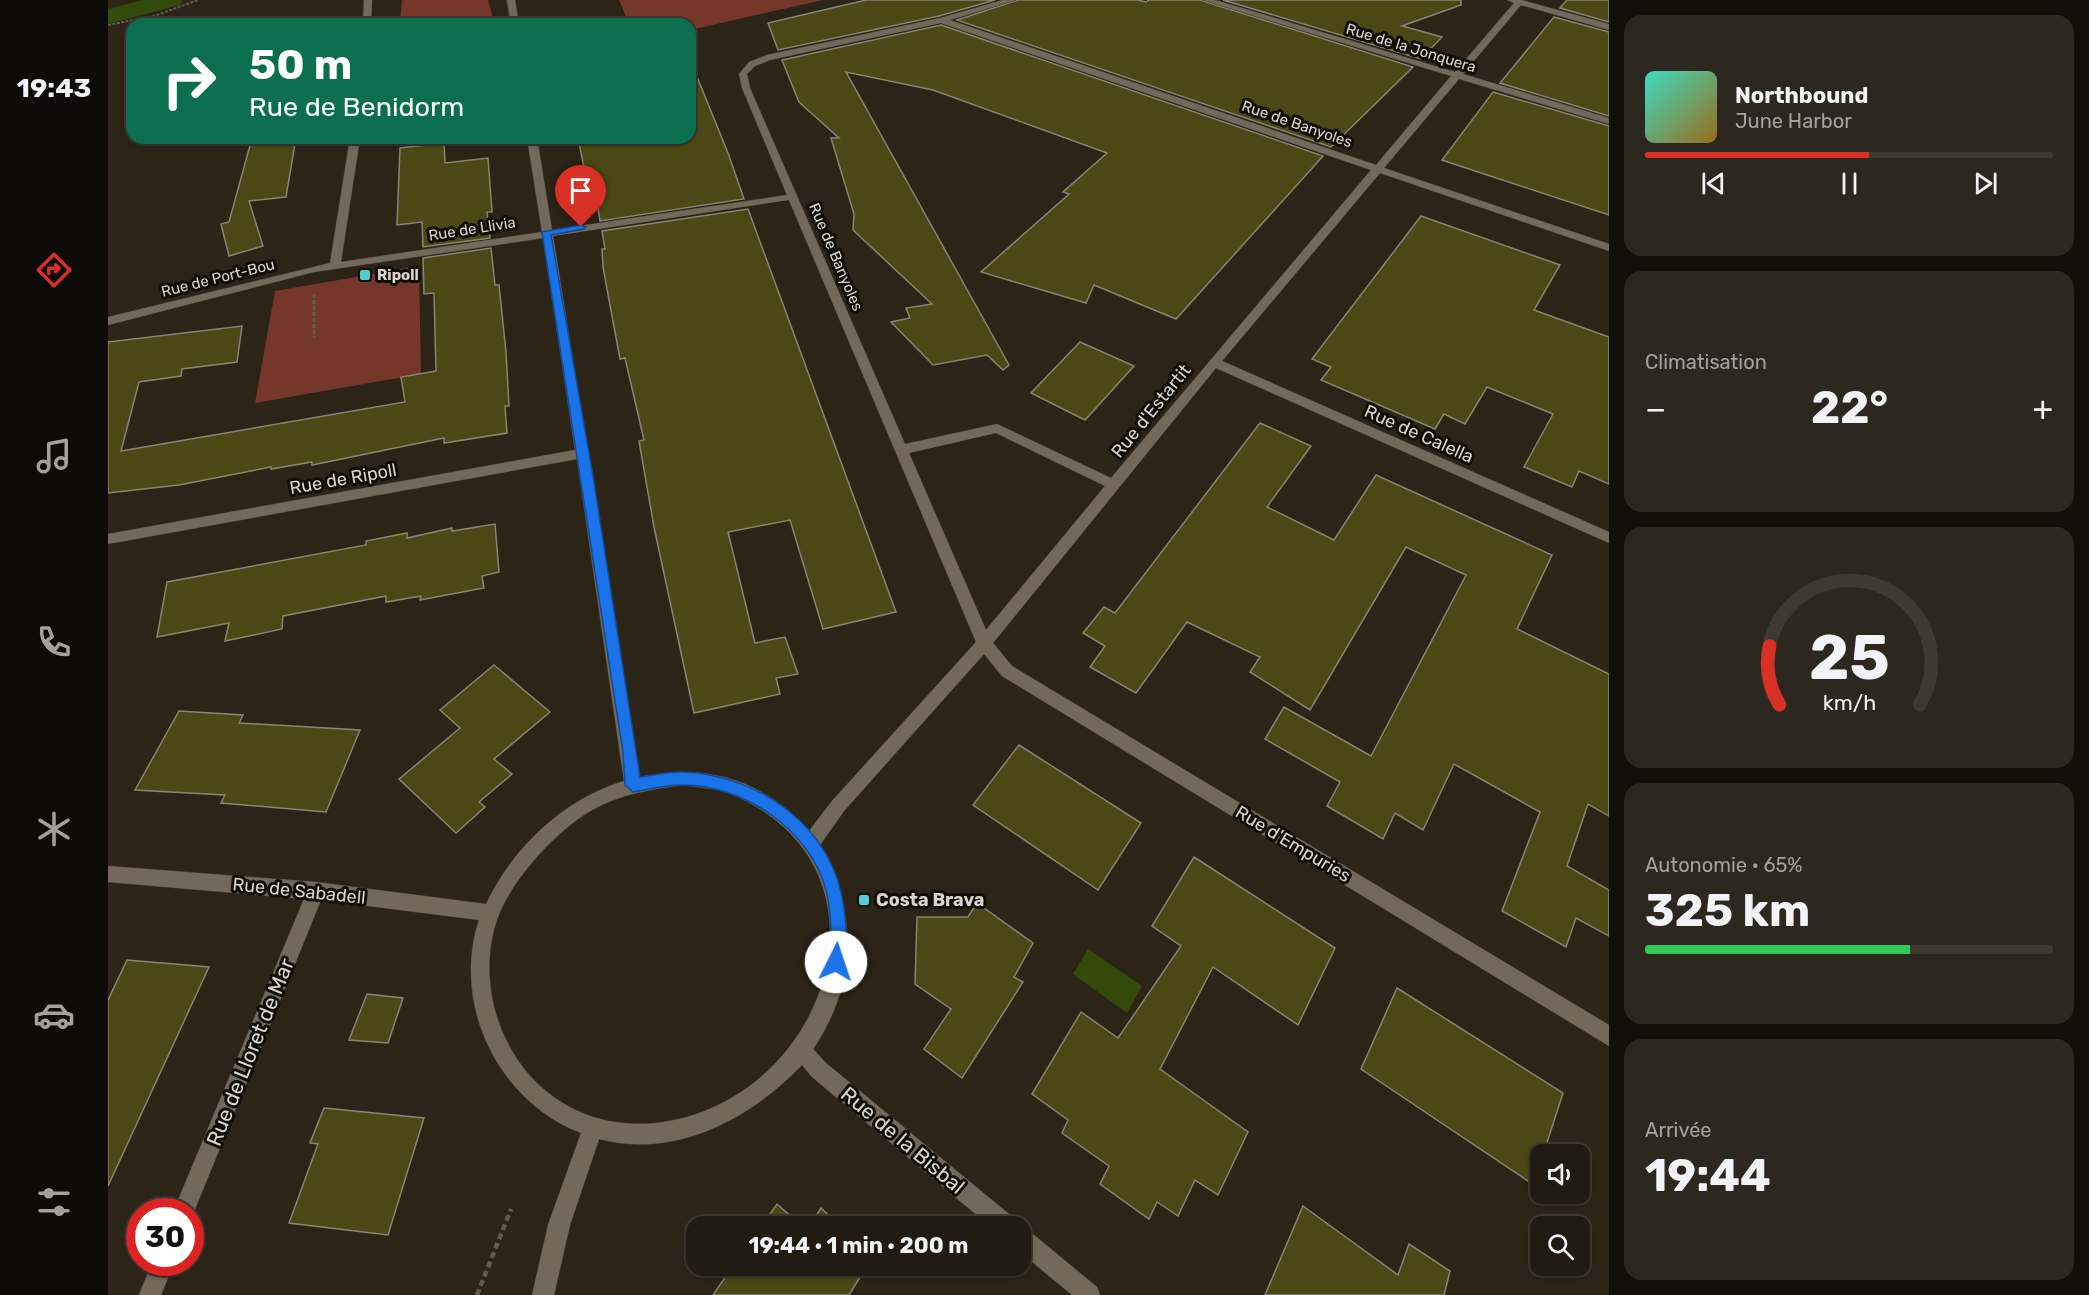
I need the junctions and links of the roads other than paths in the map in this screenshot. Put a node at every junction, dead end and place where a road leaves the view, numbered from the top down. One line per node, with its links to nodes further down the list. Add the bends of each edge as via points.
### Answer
1 (368, 0): 6 (street)
2 (511, 0): 7 (street)
3 (1012, 0): 8 (street, Rue de Banyoles)
4 (1206, 0): 10 (street, Rue de la Jonquera)
5 (1515, 1): 9 (street); 10 (street, Rue d'Estartit)
6 (367, 18)
7 (514, 18)
8 (941, 20): 14 (street, Rue de Banyoles); 15 (street, Rue de Banyoles, via 767,58 752,64 743,74)
9 (1609, 27)
10 (1455, 75): 11 (street, Rue de la Jonquera); 14 (street, Rue d'Estartit)
11 (1609, 121)
12 (354, 144): 18 (street)
13 (533, 144): 16 (street)
14 (1378, 170): 17 (street, Rue de Banyoles); 20 (street, Rue d'Estartit)
15 (792, 197): 16 (street, Rue de Llivia); 21 (street, Rue de Banyoles)
16 (546, 232): 18 (street, Rue de Llivia); 22 (street)
17 (1609, 248)
18 (335, 266): 19 (street, Rue de Port-Bou)
19 (108, 321)
20 (1214, 362): 23 (street, Rue d'Estartit); 24 (street, Rue de Calella)
21 (901, 450): 23 (street, via 997,428); 26 (street, Rue de Banyoles)
22 (583, 453): 25 (street, Rue de Ripoll); 27 (street)
23 (1114, 485): 26 (street, Rue d'Estartit)
24 (1609, 538)
25 (108, 539)
26 (984, 643): 28 (street, Rue d'Estartit, via 838,806); 32 (street, Rue d'Empuries, via 1007,671)
27 (633, 785): 28 (street, via 684,778 732,786 776,808); 31 (street, via 586,804 544,836)
28 (811, 843): 33 (street, via 834,889 840,943 829,998)
29 (108, 874): 30 (street, Rue de Sabadell)
30 (316, 891): 31 (street, Rue de Sabadell); 35 (street, Rue de Lloret de Mar)
31 (490, 913): 34 (street, via 482,945 491,1032 517,1078 558,1113)
32 (1609, 1036)
33 (802, 1051): 34 (street, via 764,1090 715,1120 663,1134 628,1136); 36 (street, Rue de la Bisbal, via 819,1070)
34 (592, 1128): 40 (street, via 559,1225)
35 (190, 1198)
36 (994, 1216)
37 (1031, 1247): 41 (street)
38 (158, 1276): 39 (street)
39 (150, 1295)
40 (543, 1295)
41 (1089, 1295)

